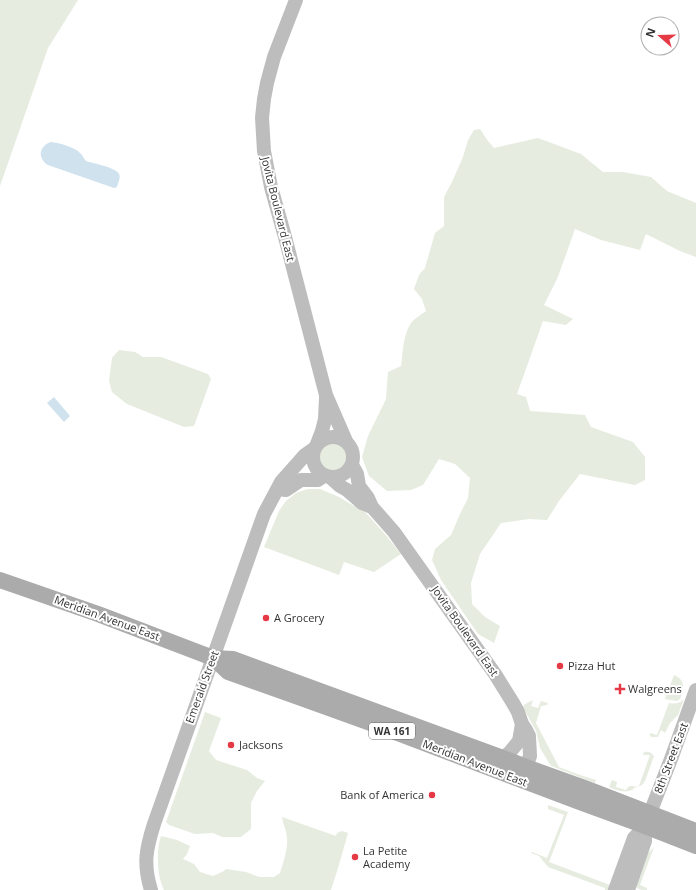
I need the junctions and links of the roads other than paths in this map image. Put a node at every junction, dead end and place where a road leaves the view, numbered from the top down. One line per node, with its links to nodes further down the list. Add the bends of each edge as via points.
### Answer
1 (296, 0): 2 (main road, Jovita Boulevard East, via 267,82 262,118 264,151 271,187)
2 (326, 395): 3 (main road, Jovita Boulevard East); 4 (main road, Jovita Boulevard East, via 325,418)
3 (346, 441): 4 (main road, via 333,436 321,440); 5 (main road, via 353,452)
4 (316, 446): 6 (main road, via 312,455 315,467); 7 (main road, Emerald Street, via 281,482)
5 (352, 465): 6 (main road, via 344,475); 8 (main road, Jovita Boulevard East)
6 (328, 477): 7 (main road, via 301,480 286,490); 8 (main road, Jovita Boulevard East, via 362,504)
7 (278, 489): 10 (main road, Emerald Street, via 264,514)
8 (372, 507): 14 (main road, Jovita Boulevard East, via 394,532 495,674 518,712)
9 (0, 580): 10 (main road, Meridian Avenue East / WA 161)
10 (213, 658): 12 (main road, Meridian Avenue East / WA 161, via 228,672); 13 (main road, Meridian Avenue East / WA 161, via 233,659); 20 (main road, Emerald Street, via 147,847 146,873)
11 (696, 690): 17 (main road, 8th Street East)
12 (324, 706): 13 (main road, via 339,706 383,720); 17 (main road, Meridian Avenue East / WA 161, via 577,801)
13 (391, 717): 15 (main road, Meridian Avenue East / WA 161)
14 (522, 724): 15 (main road, via 519,741); 16 (main road, Jovita Boulevard East, via 529,736 530,744 530,756)
15 (503, 758): 16 (main road, Meridian Avenue East / WA 161)
16 (526, 767): 17 (main road, Meridian Avenue East / WA 161, via 582,787)
17 (648, 819): 18 (main road, Meridian Avenue East / WA 161); 19 (main road, Meridian Avenue East / WA 161); 21 (main road, via 634,838); 22 (main road, via 645,841)
18 (696, 831)
19 (696, 846)
20 (151, 890)
21 (615, 890)
22 (628, 890)

